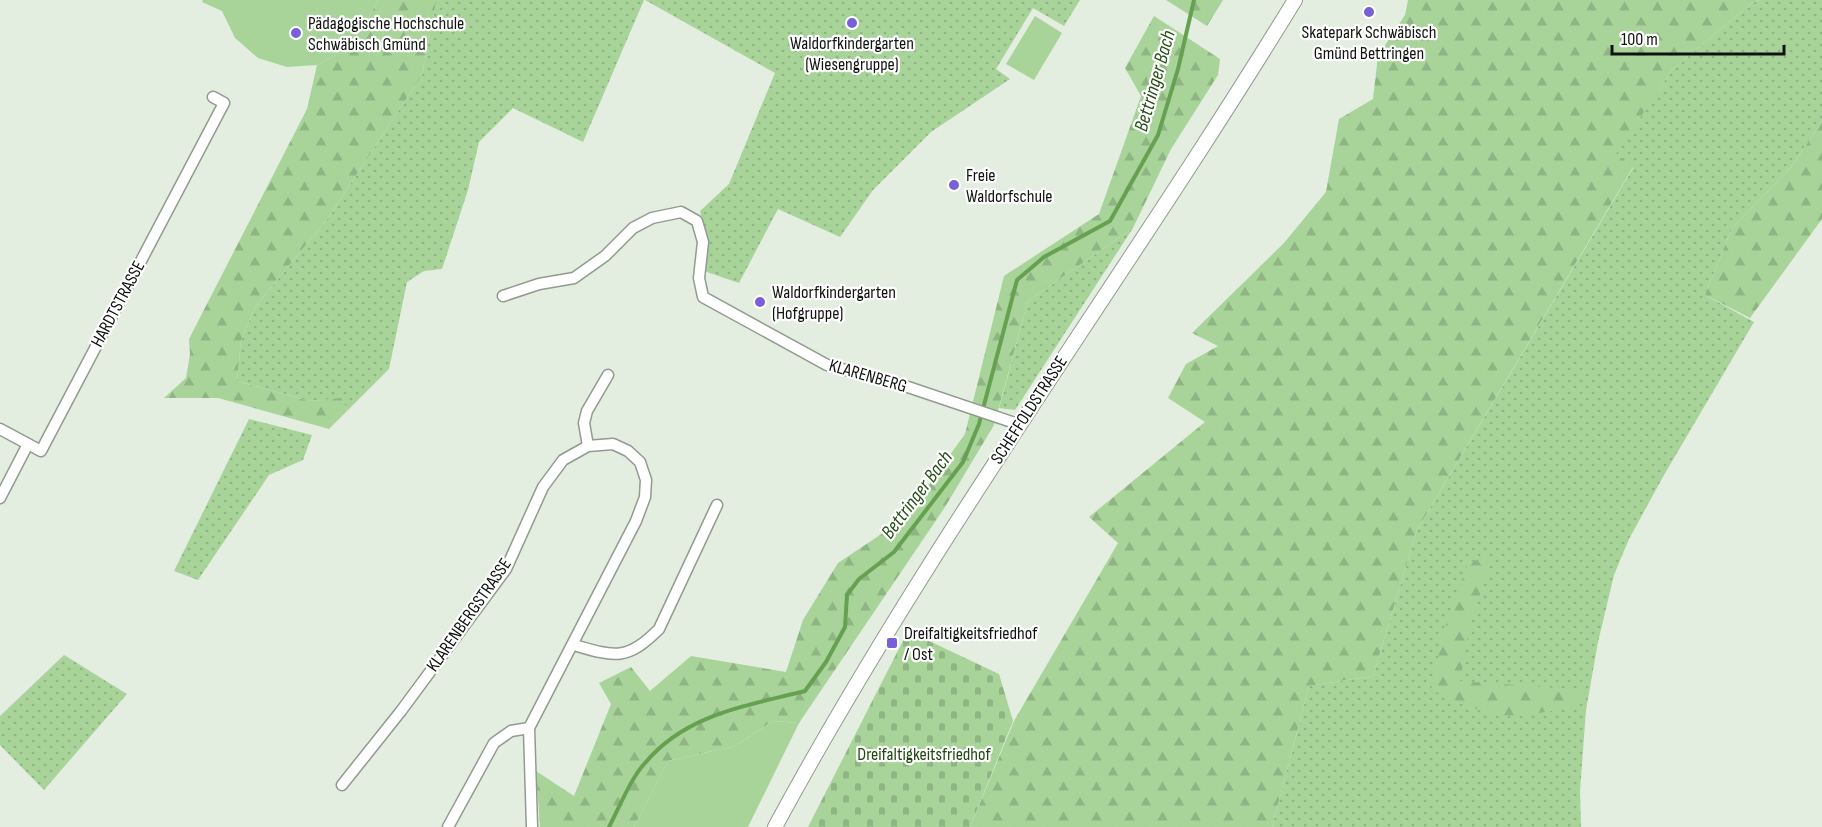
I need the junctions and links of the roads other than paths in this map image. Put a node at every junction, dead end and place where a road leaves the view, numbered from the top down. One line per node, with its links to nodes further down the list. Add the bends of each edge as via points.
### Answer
1 (1294, 0): 5 (main road, SCHEFFOLDSTRASSE)
2 (213, 97): 7 (street, HARDTSTRASSE, via 224,103 46,440 40,451)
3 (503, 296): 5 (street, KLARENBERG, via 574,278 605,256 633,228 652,218 681,212 697,221 704,242 699,278 703,297 827,365)
4 (608, 375): 8 (street, via 587,411 584,423)
5 (1018, 424): 16 (main road, SCHEFFOLDSTRASSE, via 865,670)
6 (0, 429): 7 (street)
7 (28, 444): 9 (street)
8 (588, 446): 11 (street, via 613,444 628,451 640,462 646,480 645,497); 13 (street, KLARENBERGSTRASSE, via 563,460 543,487 506,569)
9 (0, 498)
10 (717, 505): 11 (street, via 659,629 644,644 627,654 606,655)
11 (574, 645): 12 (street)
12 (529, 728): 14 (street, via 511,731 494,743); 15 (street)
13 (342, 785)
14 (448, 827)
15 (532, 827)
16 (775, 827)

